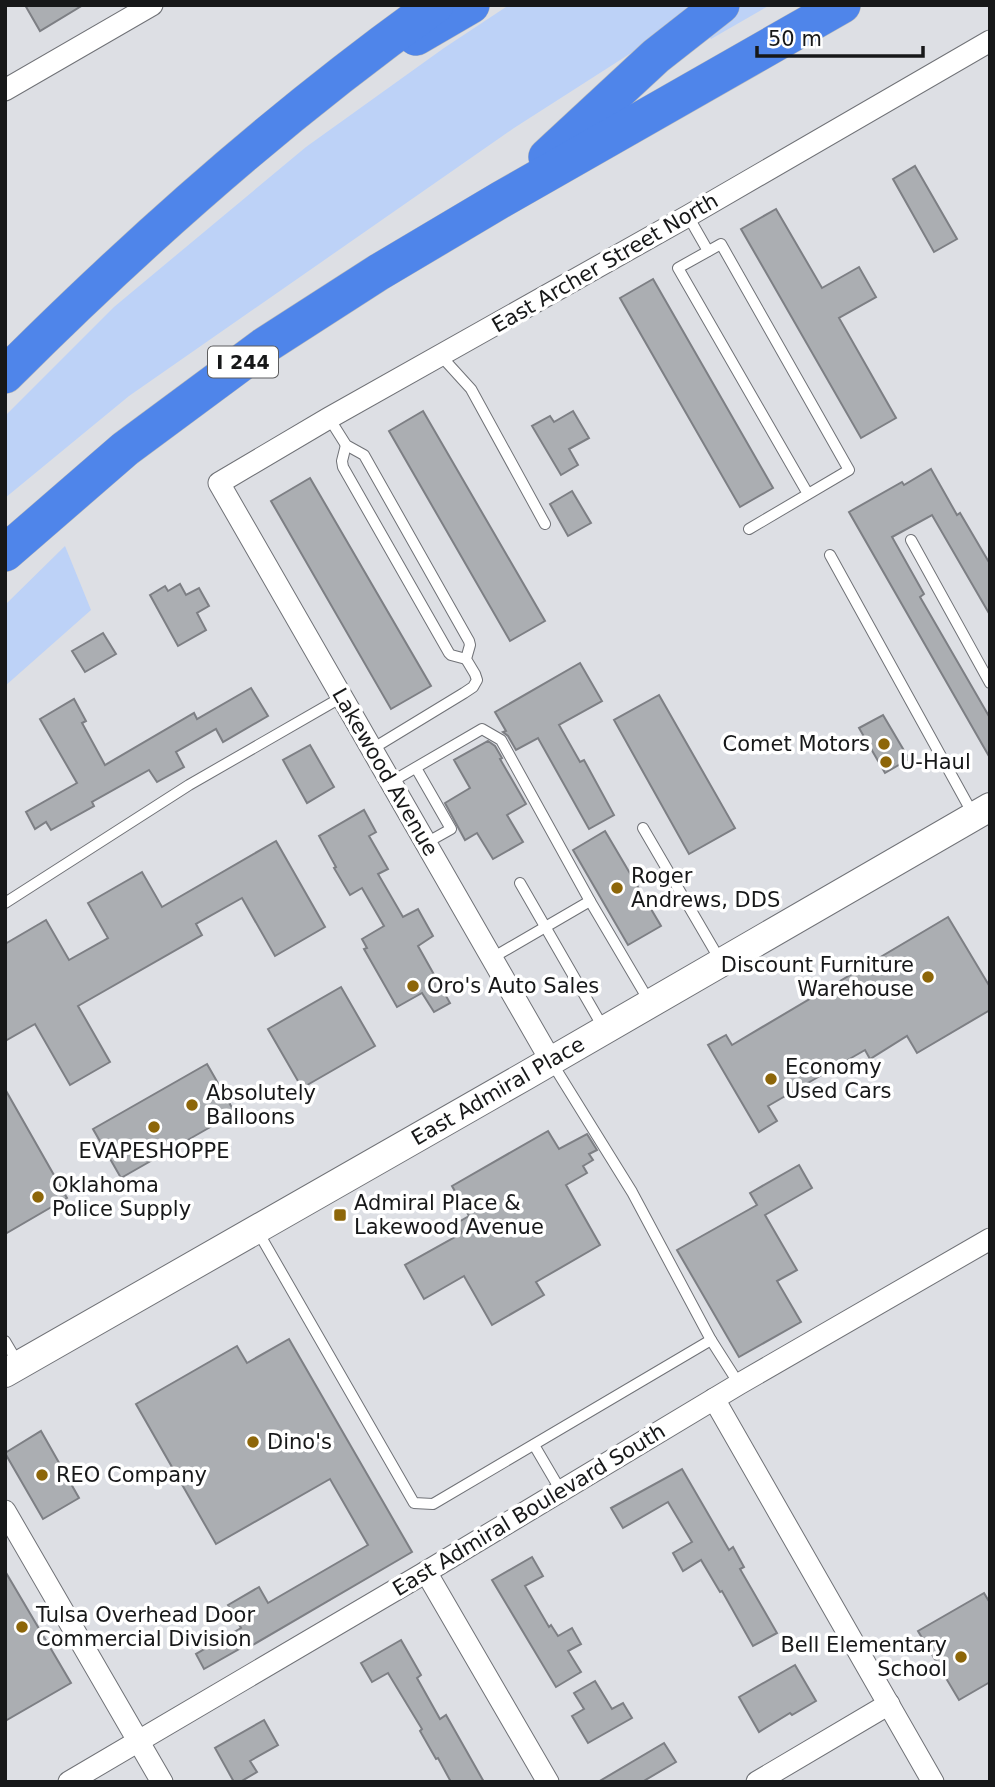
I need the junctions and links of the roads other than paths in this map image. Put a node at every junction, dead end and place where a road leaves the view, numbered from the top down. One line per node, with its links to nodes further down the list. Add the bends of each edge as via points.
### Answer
1 (435, 5): 7 (highway)
2 (471, 5): 7 (highway)
3 (721, 5): 9 (highway, via 656,55)
4 (842, 5): 9 (highway, I 244)
5 (138, 9): 8 (street)
6 (990, 41): 10 (street, East Archer Street North)
7 (326, 87): 13 (highway, via 173,215)
8 (5, 90)
9 (502, 198): 21 (highway, I 244, via 264,346 125,449)
10 (688, 216): 11 (lane); 12 (street, East Archer Street North)
11 (708, 251): 17 (lane, via 678,268); 17 (lane, via 721,244 849,470)
12 (441, 356): 14 (street, East Archer Street North); 18 (lane, via 471,389)
13 (5, 375)
14 (329, 418): 15 (lane); 16 (street, East Archer Street North)
15 (346, 445): 23 (lane, via 364,455 469,641); 23 (lane, via 343,467 449,653)
16 (219, 483): 25 (street, Lakewood Avenue)
17 (808, 494): 19 (lane)
18 (545, 524)
19 (749, 529)
20 (912, 540): 24 (lane)
21 (5, 553)
22 (830, 555): 29 (lane)
23 (466, 659): 26 (lane, via 477,680 473,687)
24 (990, 683)
25 (342, 697): 26 (street, Lakewood Avenue); 34 (lane, via 189,785)
26 (372, 750): 28 (street, Lakewood Avenue)
27 (416, 768): 28 (lane); 31 (lane, via 452,829); 33 (lane, via 482,729 501,740)
28 (391, 782): 31 (street, Lakewood Avenue)
29 (982, 811): 37 (main road, East Admiral Place)
30 (643, 828): 37 (lane)
31 (426, 843): 36 (street, Lakewood Avenue)
32 (520, 883): 35 (lane)
33 (590, 901): 35 (lane); 38 (lane)
34 (5, 903)
35 (546, 927): 36 (lane); 39 (lane)
36 (492, 958): 40 (street, Lakewood Avenue)
37 (722, 962): 38 (main road, East Admiral Place)
38 (650, 1003): 39 (main road, East Admiral Place)
39 (604, 1031): 40 (main road, East Admiral Place)
40 (551, 1061): 41 (main road, East Admiral Place); 44 (lane, via 626,1181)
41 (257, 1230): 45 (main road, East Admiral Place); 48 (lane, via 414,1503 433,1504)
42 (990, 1239): 46 (street, East Admiral Boulevard South)
43 (5, 1340): 45 (lane)
44 (711, 1340): 46 (lane); 48 (lane)
45 (12, 1369)
46 (738, 1384): 47 (street, East Admiral Boulevard South)
47 (714, 1399): 49 (street, East Admiral Boulevard South); 52 (street)
48 (534, 1444): 49 (lane)
49 (561, 1491): 51 (street, East Admiral Boulevard South)
50 (5, 1511): 53 (street)
51 (426, 1572): 53 (street, East Admiral Boulevard South); 56 (street)
52 (889, 1704): 57 (street); 58 (street)
53 (139, 1741): 54 (street, East Admiral Boulevard South); 55 (street)
54 (69, 1782)
55 (162, 1782)
56 (548, 1782)
57 (757, 1782)
58 (933, 1782)

